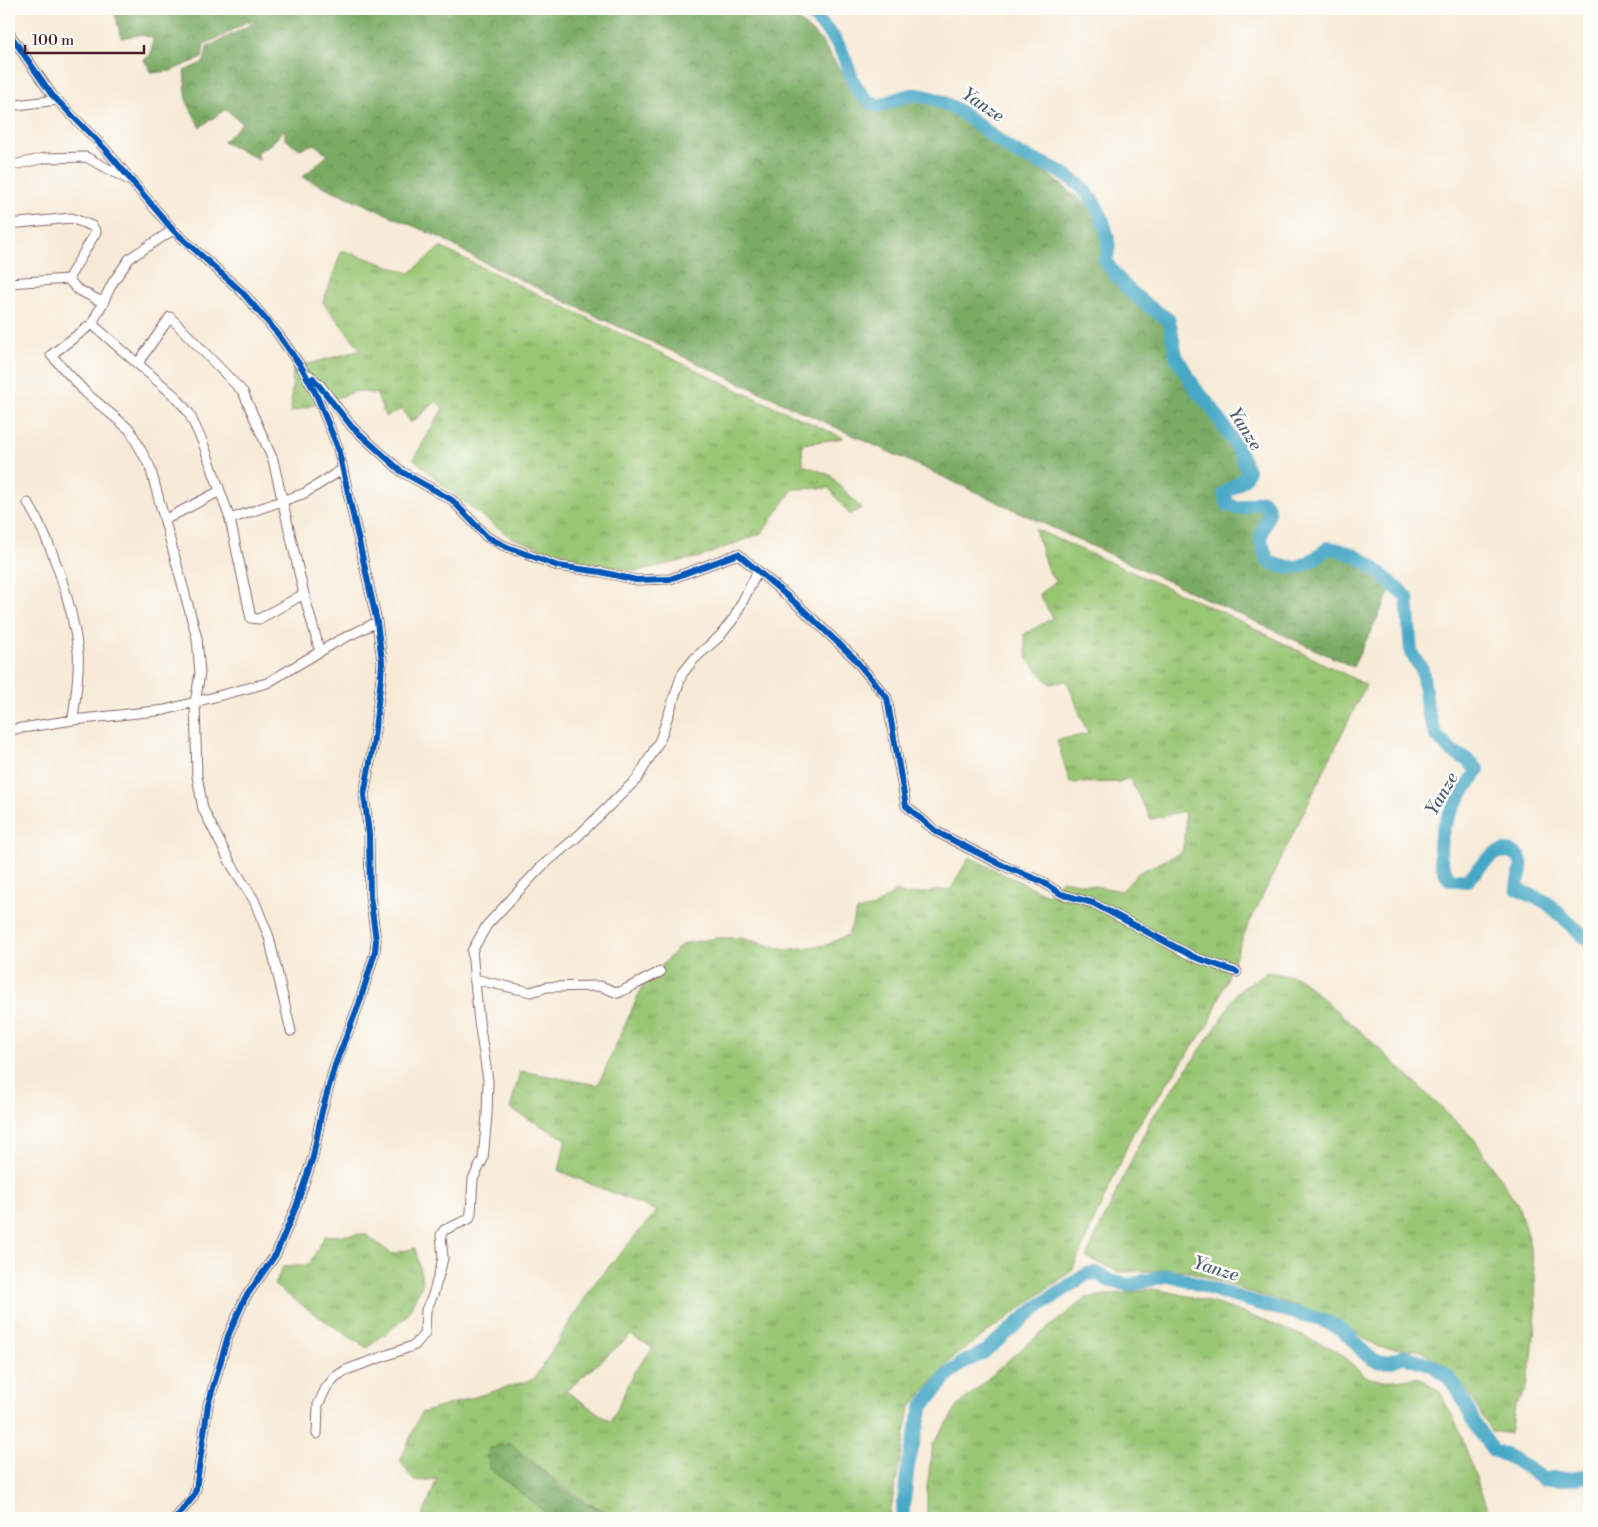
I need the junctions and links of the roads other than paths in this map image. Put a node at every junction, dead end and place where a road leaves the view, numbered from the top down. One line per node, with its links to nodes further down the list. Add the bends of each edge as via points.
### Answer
1 (9, 33): 2 (street)
2 (12, 44): 3 (street)
3 (56, 100): 4 (street); 6 (street)
4 (9, 106)
5 (9, 166): 6 (street, via 45,158 86,157)
6 (136, 184): 8 (street)
7 (9, 224): 9 (street, via 71,218 92,226 96,232)
8 (173, 230): 11 (street, via 130,258 113,282); 14 (street, via 243,293)
9 (68, 279): 10 (street); 11 (street, via 77,289)
10 (9, 283)
11 (104, 303): 12 (street)
12 (92, 324): 13 (street); 19 (street, via 51,354 86,393 130,430 137,440 150,467)
13 (138, 363): 16 (street, via 189,413); 17 (street, via 170,317 243,392 273,460)
14 (302, 368): 15 (street, via 327,419); 21 (street, via 320,385 352,427 402,472 452,500 487,537 507,547 558,566 636,580 670,579 738,554)
15 (343, 469): 17 (street, via 312,489); 23 (street)
16 (220, 490): 19 (street); 20 (street)
17 (284, 501): 20 (street); 22 (street)
18 (28, 503): 26 (street, via 45,530 72,622 78,652)
19 (166, 519): 25 (street, via 197,638 200,673)
20 (230, 519): 22 (street, via 251,618 259,619)
21 (758, 571): 29 (street, via 853,658 888,698 906,806 937,832 1062,894 1093,903 1194,957); 30 (street, via 734,618 682,674 660,740 637,778 542,866 487,925 472,952)
22 (304, 594): 24 (street)
23 (377, 622): 24 (street); 33 (street, via 381,678 374,746 364,795 375,952 335,1065 313,1156 296,1206 276,1254 245,1298 228,1336 208,1405 196,1488)
24 (320, 652): 25 (street, via 266,683)
25 (196, 703): 26 (street, via 165,710); 31 (street, via 197,776 203,809 230,864 254,900 269,937)
26 (73, 720): 27 (street)
27 (9, 730)
28 (660, 972): 30 (street, via 618,993 600,986 547,987 531,992)
29 (1237, 972)
30 (474, 979): 32 (street, via 488,1080 488,1106 486,1142 473,1179 471,1214 469,1219 441,1234 443,1258 426,1310 426,1325 421,1339 415,1345 335,1377 318,1405)
31 (291, 1030)
32 (317, 1434)
33 (176, 1518)

